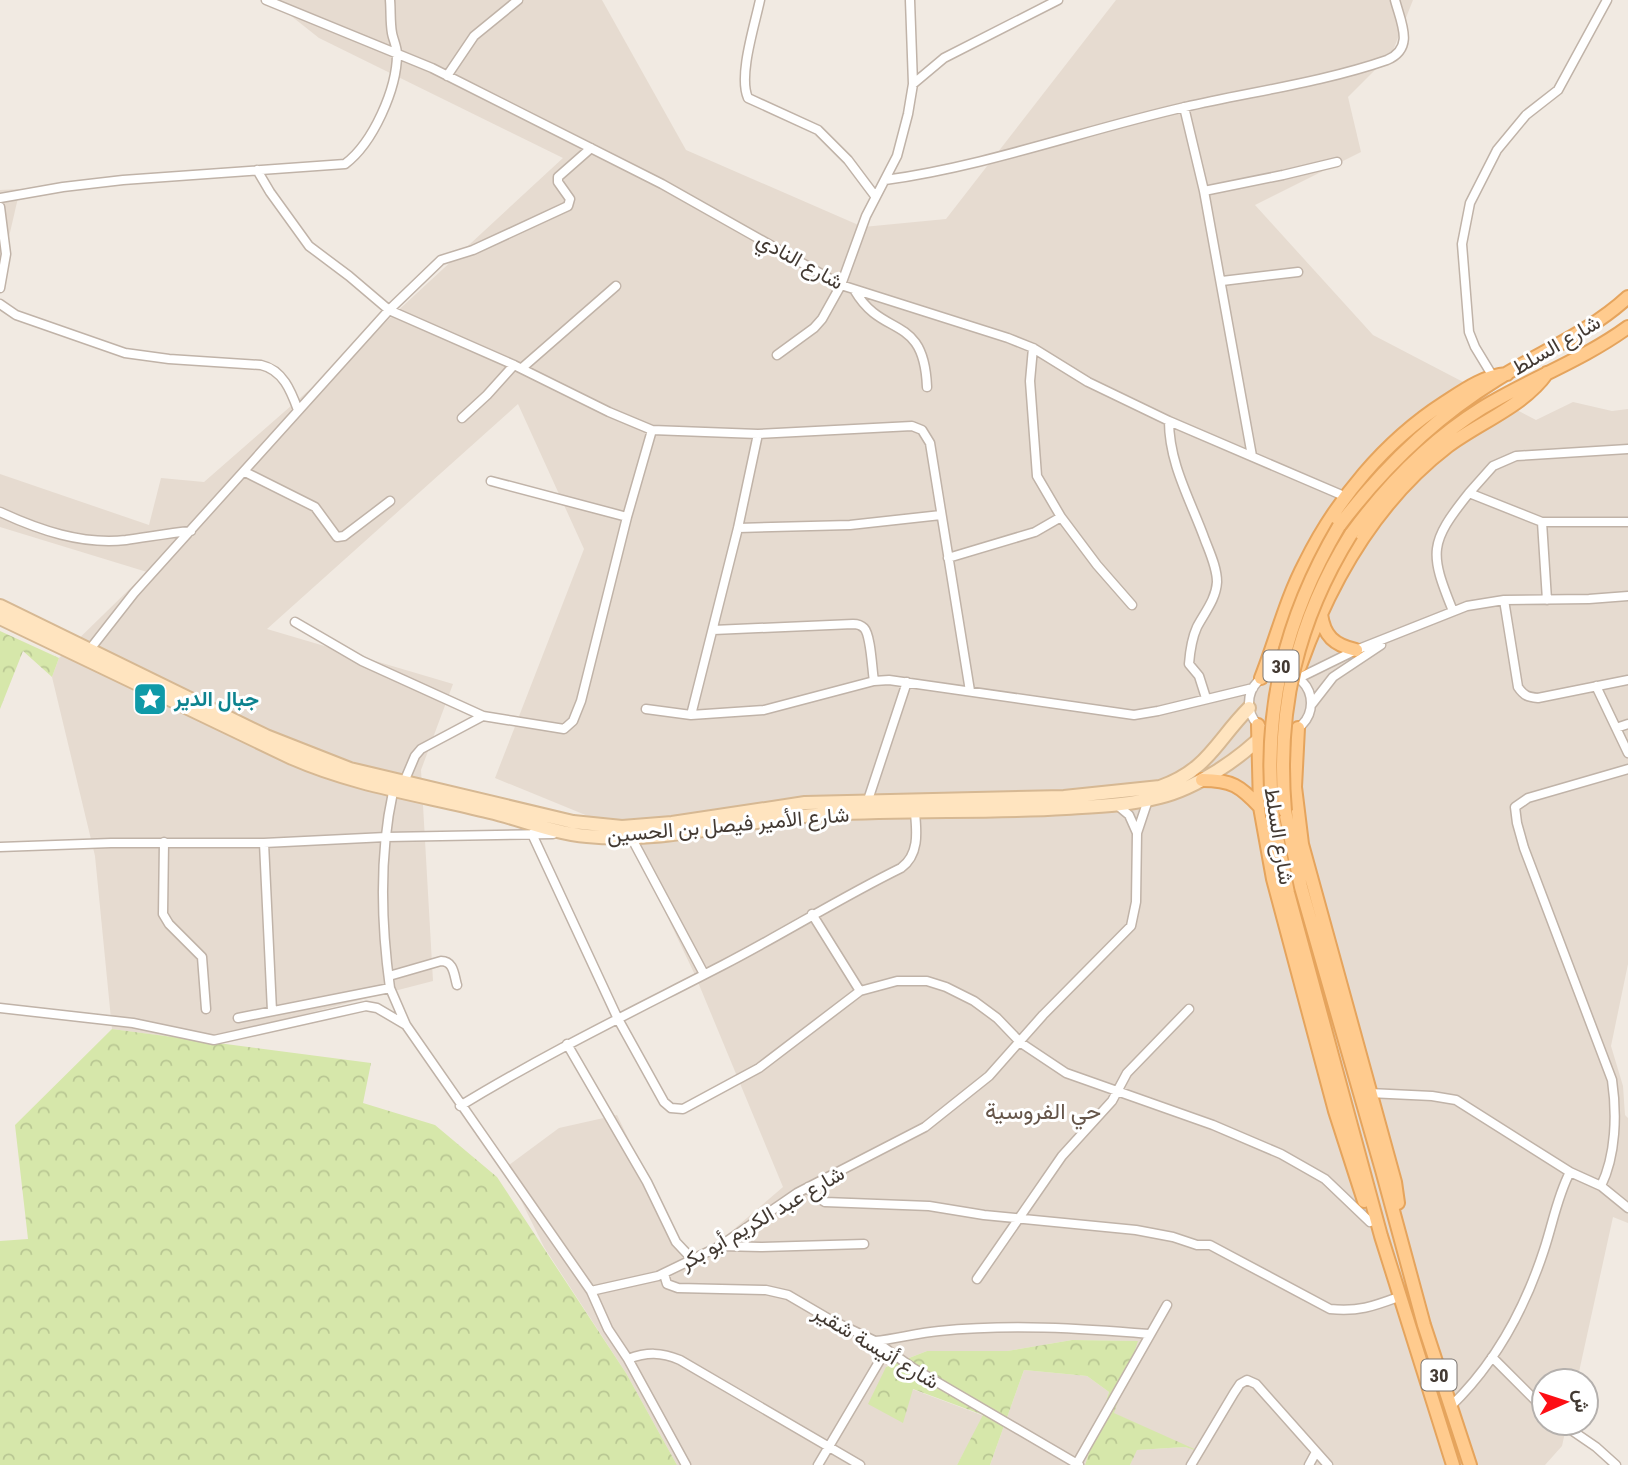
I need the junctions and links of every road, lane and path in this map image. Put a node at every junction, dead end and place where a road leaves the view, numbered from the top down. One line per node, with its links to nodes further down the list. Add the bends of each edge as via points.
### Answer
1 (266, 0): 9 (street, شارع النادي)
2 (390, 0): 9 (street)
3 (519, 0): 10 (street, via 474,36)
4 (760, 0): 18 (street, via 744,76 748,98 818,130)
5 (911, 0): 11 (street)
6 (1058, 0): 11 (street, via 944,58)
7 (1395, 0): 12 (street, via 1404,44 1393,57)
8 (1607, 0): 36 (street, via 1560,87 1526,115 1497,150 1470,203 1462,244 1469,332)
9 (397, 53): 10 (street, شارع النادي); 15 (street, via 378,122 367,142 345,164)
10 (447, 76): 13 (street, شارع النادي)
11 (913, 85): 16 (street, via 902,140)
12 (1184, 107): 16 (street, via 960,166); 17 (street)
13 (591, 148): 23 (street, شارع النادي); 29 (street, via 558,177 570,200 568,206 441,260)
14 (1337, 162): 17 (street)
15 (257, 170): 19 (street, via 84,184); 29 (street, via 309,246)
16 (885, 180): 18 (street)
17 (1204, 191): 22 (street)
18 (875, 196): 23 (street)
19 (0, 198)
20 (0, 207): 25 (street, via 6,254)
21 (1298, 272): 22 (street)
22 (1222, 281): 44 (street)
23 (841, 285): 26 (street, شارع النادي); 32 (street, via 814,328)
24 (616, 286): 33 (street)
25 (0, 288)
26 (855, 291): 31 (street, شارع النادي); 37 (street, via 867,308 918,343)
27 (1628, 297): 35 (main road, شارع السلط / 30, via 1588,329)
28 (0, 304): 38 (street, via 16,315 125,353 271,368 287,384)
29 (389, 310): 33 (street); 38 (street)
30 (1628, 327): 34 (main road, شارع السلط / 30)
31 (1032, 348): 40 (street, شارع النادي, via 1088,382); 53 (street, via 1037,477)
32 (777, 355)
33 (518, 366): 39 (street); 41 (street)
34 (1547, 373): 65 (main road, via 1531,392 1447,447 1385,507 1360,541); 137 (main road, شارع السلط / 30, bridge, via 1481,408 1394,480 1351,534 1318,593 1298,648 1286,723 1285,811 1292,851)
35 (1507, 374): 36 (main road); 144 (main road, شارع السلط / 30, bridge, via 1420,436 1377,478 1339,526 1306,587 1286,648 1273,722 1270,781 1288,893)
36 (1492, 375): 48 (main road, via 1429,413)
37 (928, 387)
38 (298, 410): 45 (street)
39 (462, 418)
40 (1169, 421): 44 (street, شارع النادي); 80 (street, via 1171,451 1217,582 1193,639 1189,664 1199,676)
41 (652, 430): 42 (street); 52 (street)
42 (758, 433): 51 (street, via 917,427 930,443); 56 (street)
43 (1628, 449): 47 (street, via 1517,456 1493,466)
44 (1252, 456): 48 (street, شارع النادي)
45 (245, 472): 49 (street, via 315,508 337,537); 57 (street)
46 (491, 481): 52 (street)
47 (1469, 493): 54 (street); 64 (street, via 1446,521 1436,548 1438,575)
48 (1344, 496): 73 (main road, via 1304,564)
49 (390, 501)
50 (0, 512): 57 (street, via 56,534 99,540)
51 (940, 515): 56 (street); 58 (street)
52 (627, 517): 85 (street, via 573,721 561,730)
53 (1061, 517): 58 (street, via 1035,532); 62 (street)
54 (1542, 522): 55 (street); 61 (street)
55 (1628, 522)
56 (738, 528): 68 (street)
57 (191, 531): 71 (street)
58 (948, 558): 79 (street)
59 (1628, 596): 61 (street)
60 (1504, 600): 61 (street); 64 (street); 77 (street, via 1522,693 1538,698)
61 (1547, 600)
62 (1132, 605)
63 (0, 606): 71 (street, شارع الأمير فيصل بن الحسين)
64 (1452, 611): 69 (street)
65 (1321, 612): 70 (main road, via 1328,637); 72 (main road)
66 (0, 618): 71 (street, شارع الأمير فيصل بن الحسين)
67 (295, 622): 85 (street, via 362,661)
68 (713, 630): 75 (street, via 861,625 868,637); 84 (street)
69 (1399, 634): 70 (street); 81 (street, via 1333,677)
70 (1356, 650): 72 (street)
71 (86, 654): 94 (street, شارع الأمير فيصل بن الحسين, via 313,756); 96 (street, شارع الأمير فيصل بن الحسين, via 302,763)
72 (1298, 677): 73 (street, via 1280,672); 81 (street, via 1307,688)
73 (1261, 678): 78 (street)
74 (1628, 680): 77 (street)
75 (874, 681): 76 (street); 84 (street, via 774,708)
76 (907, 682): 79 (street); 98 (street)
77 (1596, 687): 89 (street)
78 (1252, 688): 80 (street); 82 (street)
79 (970, 691): 80 (street, via 1127,715)
80 (1206, 698)
81 (1311, 707): 88 (street)
82 (1250, 708): 87 (street); 98 (street, شارع الأمير فيصل بن الحسين, via 1204,763 1160,787 1063,797)
83 (646, 709): 84 (street)
84 (691, 715)
85 (483, 716): 94 (street, via 421,749)
86 (1628, 724): 89 (street)
87 (1262, 728): 88 (street, via 1280,734); 90 (main road)
88 (1298, 728): 129 (main road, via 1295,787 1302,844)
89 (1616, 728): 91 (street)
90 (1257, 742): 93 (street, شارع الأمير فيصل بن الحسين); 100 (main road)
91 (1628, 754)
92 (1628, 769): 132 (street, via 1528,798 1515,807 1524,848 1612,1080 1612,1149)
93 (1202, 780): 97 (street, شارع الأمير فيصل بن الحسين); 100 (main road, via 1238,786)
94 (404, 782): 95 (street, شارع الأمير فيصل بن الحسين)
95 (421, 791): 96 (street, شارع الأمير فيصل بن الحسين); 98 (street, شارع الأمير فيصل بن الحسين, via 573,822 622,827 805,803); 105 (street, شارع الأمير فيصل بن الحسين)
96 (393, 792): 106 (street)
97 (1148, 800): 99 (street, شارع الأمير فيصل بن الحسين); 103 (street, شارع عبد الكريم أبو بكر)
98 (868, 801): 102 (street)
99 (1116, 805): 101 (street, شارع الأمير فيصل بن الحسين); 103 (street, via 1129,815)
100 (1260, 807): 136 (main road, via 1281,910)
101 (915, 813): 102 (street, شارع الأمير فيصل بن الحسين); 111 (street, via 916,844 906,865)
102 (862, 814): 107 (street, شارع الأمير فيصل بن الحسين, via 776,819)
103 (1137, 832): 126 (street, شارع عبد الكريم أبو بكر, via 1131,926)
104 (532, 834): 105 (street); 106 (street); 124 (street)
105 (562, 834): 107 (street, شارع الأمير فيصل بن الحسين)
106 (386, 837): 109 (street); 113 (street, via 383,904)
107 (631, 837): 112 (street)
108 (164, 842): 109 (street); 110 (street); 120 (street, via 163,914 202,957)
109 (264, 843): 122 (street)
110 (0, 847)
111 (812, 914): 112 (street); 116 (street)
112 (704, 975): 124 (street)
113 (389, 976): 114 (street, via 444,961 451,964); 115 (street)
114 (457, 985)
115 (390, 988): 117 (street); 125 (street)
116 (860, 991): 124 (street, via 759,1068 677,1110 664,1102); 126 (street, via 897,981 927,981 946,987 986,1010)
117 (350, 996): 119 (street); 122 (street)
118 (0, 1008): 119 (street, via 133,1023 214,1040)
119 (355, 1008): 125 (street, via 377,1008)
120 (206, 1009)
121 (1189, 1009): 128 (street, via 1132,1067)
122 (271, 1011): 123 (street)
123 (238, 1018)
124 (618, 1019): 127 (street)
125 (406, 1025): 130 (street)
126 (1021, 1043): 128 (street, via 1066,1073); 133 (street, شارع عبد الكريم أبو بكر, via 989,1076 925,1127)
127 (567, 1044): 130 (street); 140 (street, via 674,1237)
128 (1117, 1091): 135 (street); 136 (street, via 1281,1154 1325,1179)
129 (1369, 1093): 131 (street, via 1456,1100); 137 (main road, via 1395,1182)
130 (460, 1106): 143 (street)
131 (1570, 1172): 132 (street); 151 (street, via 1529,1290)
132 (1601, 1186): 134 (street)
133 (808, 1187): 135 (street, via 825,1202 912,1204); 139 (street, شارع عبد الكريم أبو بكر)
134 (1628, 1208)
135 (1018, 1217): 142 (street); 144 (street, via 1136,1230 1210,1245 1330,1309 1361,1310)
136 (1370, 1222): 144 (main road, via 1387,1272)
137 (1400, 1235): 154 (main road, شارع السلط / 30)
138 (864, 1244): 139 (street)
139 (720, 1246): 140 (street, شارع عبد الكريم أبو بكر)
140 (693, 1260): 141 (street, شارع عبد الكريم أبو بكر)
141 (664, 1274): 143 (street, شارع عبد الكريم أبو بكر); 148 (street, شارع أنيسة شقير, via 667,1284 678,1288 766,1290 788,1295)
142 (977, 1279)
143 (591, 1291): 152 (street)
144 (1399, 1291): 165 (main road, شارع السلط / 30)
145 (1167, 1305): 146 (street)
146 (1149, 1334): 147 (street, via 983,1328); 161 (street)
147 (900, 1338): 148 (street); 150 (street)
148 (875, 1341): 149 (street, شارع أنيسة شقير)
149 (886, 1350): 150 (street, شارع أنيسة شقير); 156 (street)
150 (896, 1357): 161 (street, شارع أنيسة شقير)
151 (1492, 1357): 153 (street); 154 (street)
152 (628, 1359): 156 (street, via 651,1353 671,1356); 158 (street)
153 (1530, 1395)
154 (1450, 1407): 166 (main road, شارع السلط / 30)
155 (1581, 1437): 167 (street)
156 (828, 1447): 159 (street); 160 (street)
157 (1316, 1452): 162 (street, via 1256,1384 1247,1380 1234,1393); 163 (street); 164 (street)
158 (686, 1465)
159 (818, 1465)
160 (860, 1465)
161 (1078, 1465)
162 (1191, 1465)
163 (1309, 1465)
164 (1328, 1465)
165 (1453, 1465)
166 (1470, 1465)
167 (1616, 1465)

